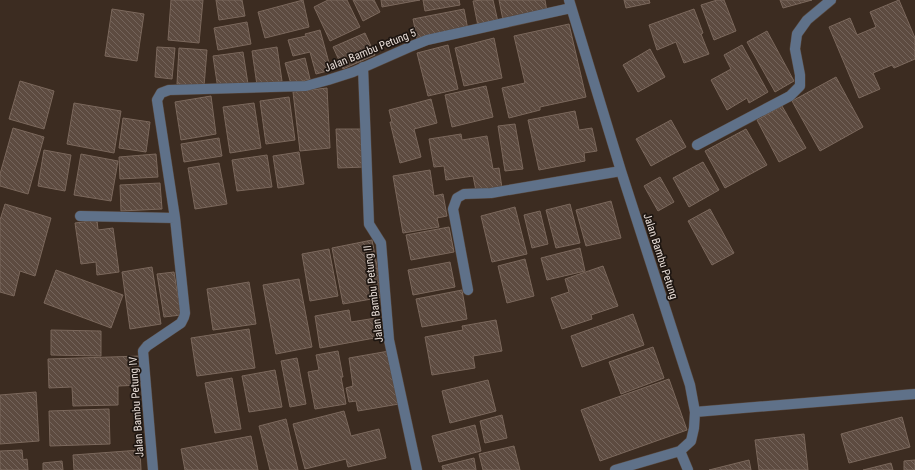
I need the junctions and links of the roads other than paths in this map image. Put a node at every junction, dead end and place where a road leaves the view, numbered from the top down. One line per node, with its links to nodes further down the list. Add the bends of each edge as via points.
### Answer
1 (831, 0): 5 (street, via 807,20 797,34 795,49 800,86 790,96)
2 (570, 4): 3 (street, Jalan Bambu Petung 5, via 427,40); 6 (street, Jalan Bambu Petung)
3 (364, 67): 4 (street, Jalan Bambu Petung 5, via 343,76 306,86 169,90 161,93); 14 (street, Jalan Bambu Petung II, via 369,224 381,243 390,340)
4 (157, 100): 8 (street, Jalan Bambu Petung IV)
5 (697, 145)
6 (621, 172): 9 (street, via 491,193 464,194 456,198 454,209); 11 (street, Jalan Bambu Petung, via 690,385)
7 (80, 216): 8 (street)
8 (174, 218): 13 (street, Jalan Bambu Petung IV, via 185,313 181,323 143,351)
9 (468, 290)
10 (915, 394): 11 (street)
11 (695, 412): 12 (street, Jalan Bambu Petung, via 691,441)
12 (680, 451): 15 (street); 16 (street)
13 (153, 470)
14 (417, 470)
15 (615, 470)
16 (688, 470)

